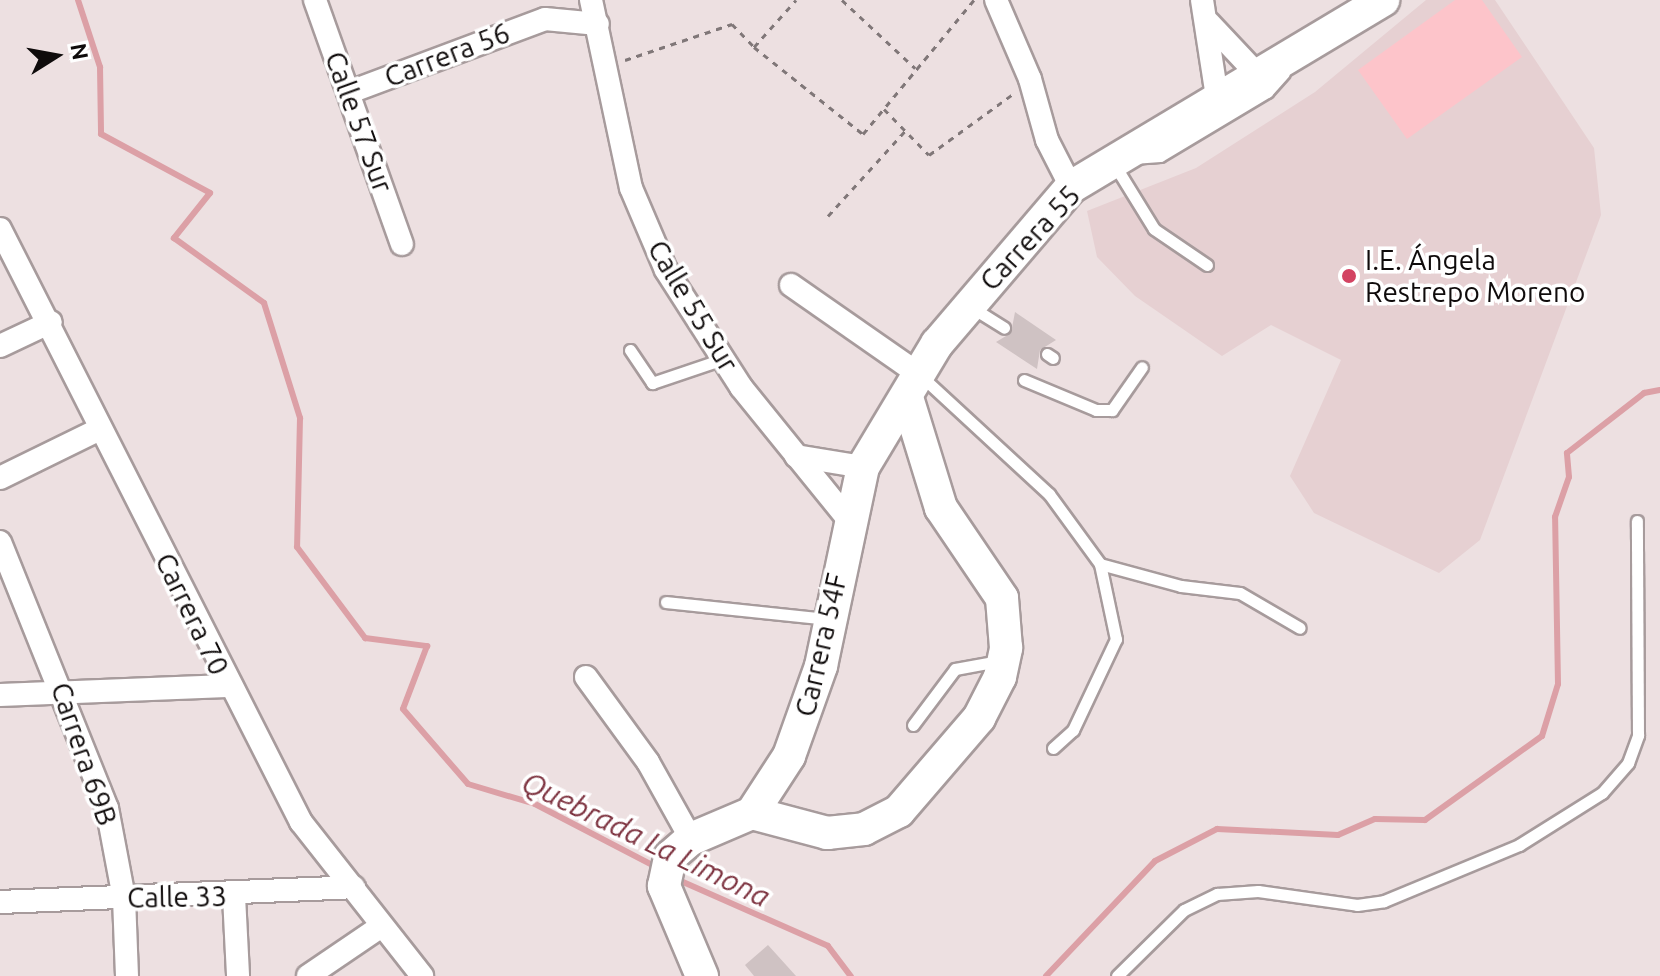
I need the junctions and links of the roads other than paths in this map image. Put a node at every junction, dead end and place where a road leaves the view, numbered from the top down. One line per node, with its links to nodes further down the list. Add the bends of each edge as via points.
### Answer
1 (315, 0): 11 (street, Calle 57 Sur)
2 (560, 0): 7 (street, Carrera 56)
3 (591, 0): 8 (street, Calle 55 Sur)
4 (996, 0): 14 (street, via 1030,79 1047,140)
5 (1383, 0): 9 (main road, Carrera 55)
6 (1205, 11): 10 (street); 12 (street)
7 (545, 19): 8 (street, Carrera 56); 11 (street, Carrera 56)
8 (598, 24): 24 (street, Calle 55 Sur, via 621,148 646,228)
9 (1298, 53): 10 (main road, Carrera 55); 13 (lane, via 1267,92 1151,161)
10 (1257, 74): 12 (main road, Carrera 55)
11 (350, 92): 16 (street, Calle 57 Sur)
12 (1217, 97): 13 (main road, Carrera 55)
13 (1119, 160): 14 (main road, Carrera 55); 17 (lane, via 1154,229)
14 (1071, 187): 19 (main road, Carrera 55)
15 (0, 229): 20 (street, Carrera 70)
16 (402, 244)
17 (1207, 265)
18 (791, 285): 27 (street)
19 (967, 305): 21 (lane); 27 (main road, Carrera 55)
20 (51, 322): 22 (street); 28 (street, Carrera 70)
21 (1004, 328)
22 (0, 346)
23 (630, 350): 24 (lane, via 652,383)
24 (723, 359): 29 (street, Calle 55 Sur)
25 (1142, 367): 26 (lane, via 1112,410 1096,410)
26 (1024, 380)
27 (914, 388): 30 (main road, Carrera 55); 35 (lane, via 1049,494); 39 (main road, via 941,508 1002,598)
28 (100, 429): 31 (street); 41 (street, Carrera 70)
29 (796, 456): 30 (street); 32 (street, Calle 55 Sur)
30 (863, 467): 32 (main road, Carrera 54F)
31 (0, 478)
32 (848, 519): 37 (main road, Carrera 54F)
33 (1637, 521): 58 (lane, via 1638,735 1628,763 1602,793 1519,845 1384,901 1357,905 1258,891 1217,894 1184,910)
34 (0, 542): 42 (street, Carrera 69B)
35 (1100, 564): 38 (lane, via 1181,586 1240,593); 45 (lane, via 1116,639 1073,730)
36 (666, 602): 37 (lane)
37 (829, 619): 46 (main road, Carrera 54F, via 806,722)
38 (1300, 628)
39 (1005, 654): 44 (lane, via 955,669); 46 (main road, via 989,702 937,774 899,811 864,829 827,833)
40 (586, 677): 47 (street, via 648,762)
41 (227, 686): 42 (street); 48 (street, Carrera 70, via 301,822)
42 (65, 692): 43 (street); 50 (street, Carrera 69B, via 107,808)
43 (0, 695)
44 (913, 725)
45 (1053, 748)
46 (752, 813): 47 (main road)
47 (675, 861): 53 (main road)
48 (354, 887): 49 (street, Calle 33); 52 (street, Carrera 70)
49 (234, 896): 50 (street, Calle 33); 55 (street)
50 (124, 898): 51 (street, Calle 33); 54 (street, Carrera 69B)
51 (0, 902)
52 (380, 927): 56 (street); 57 (street, Carrera 70)
53 (703, 975)
54 (127, 976)
55 (238, 976)
56 (309, 976)
57 (422, 976)
58 (1117, 976)

